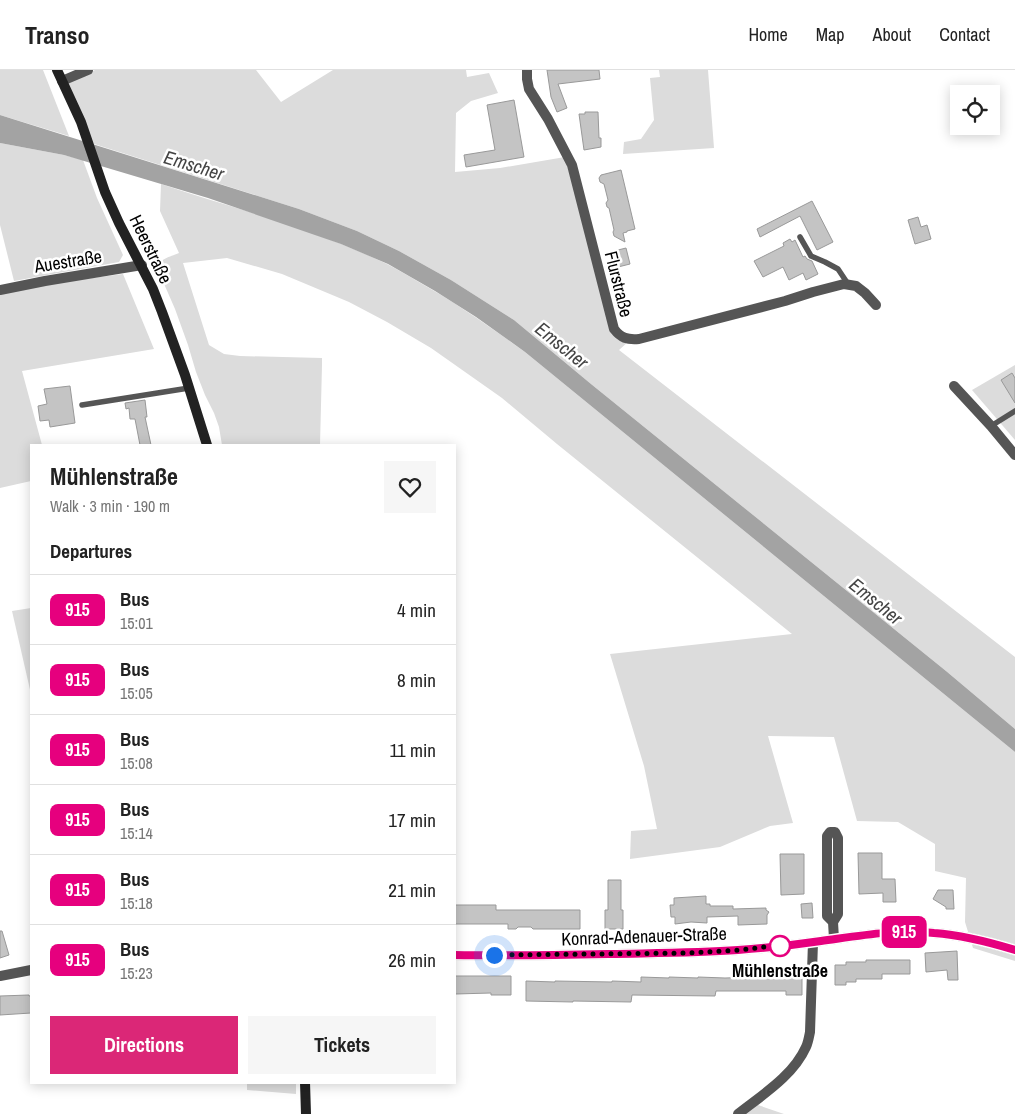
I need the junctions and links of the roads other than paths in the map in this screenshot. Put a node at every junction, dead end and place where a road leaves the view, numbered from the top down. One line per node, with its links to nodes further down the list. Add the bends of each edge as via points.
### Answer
1 (57, 70): 4 (main road, Heerstraße)
2 (88, 70): 4 (street)
3 (527, 70): 7 (street, Flurstraße, via 529,89 572,165 614,329 619,335 630,340 639,339)
4 (62, 81): 6 (main road, Heerstraße, via 81,122 105,192)
5 (800, 237): 7 (lane, via 811,256 838,269)
6 (142, 265): 8 (street, Auestraße); 11 (main road, Heerstraße)
7 (848, 285): 9 (street, via 856,286)
8 (0, 290)
9 (876, 305)
10 (954, 386): 14 (street)
11 (189, 388): 12 (lane); 15 (main road, Heerstraße)
12 (82, 405)
13 (1015, 410): 14 (lane)
14 (991, 426): 16 (street)
15 (207, 444)
16 (1015, 455)
17 (833, 922): 17 (street, via 838,914 838,838 835,832 830,832 827,836 827,916); 18 (street)
18 (834, 939): 19 (street, Konrad-Adenauer-Straße); 20 (street, Konrad-Adenauer-Straße, via 893,932 933,933)
19 (813, 942): 21 (street, Konrad-Adenauer-Straße, via 689,953); 26 (street, via 807,1046 789,1072)
20 (1015, 950)
21 (456, 955)
22 (30, 970): 23 (street)
23 (0, 976)
24 (305, 1084): 25 (main road)
25 (306, 1114)
26 (738, 1114)

